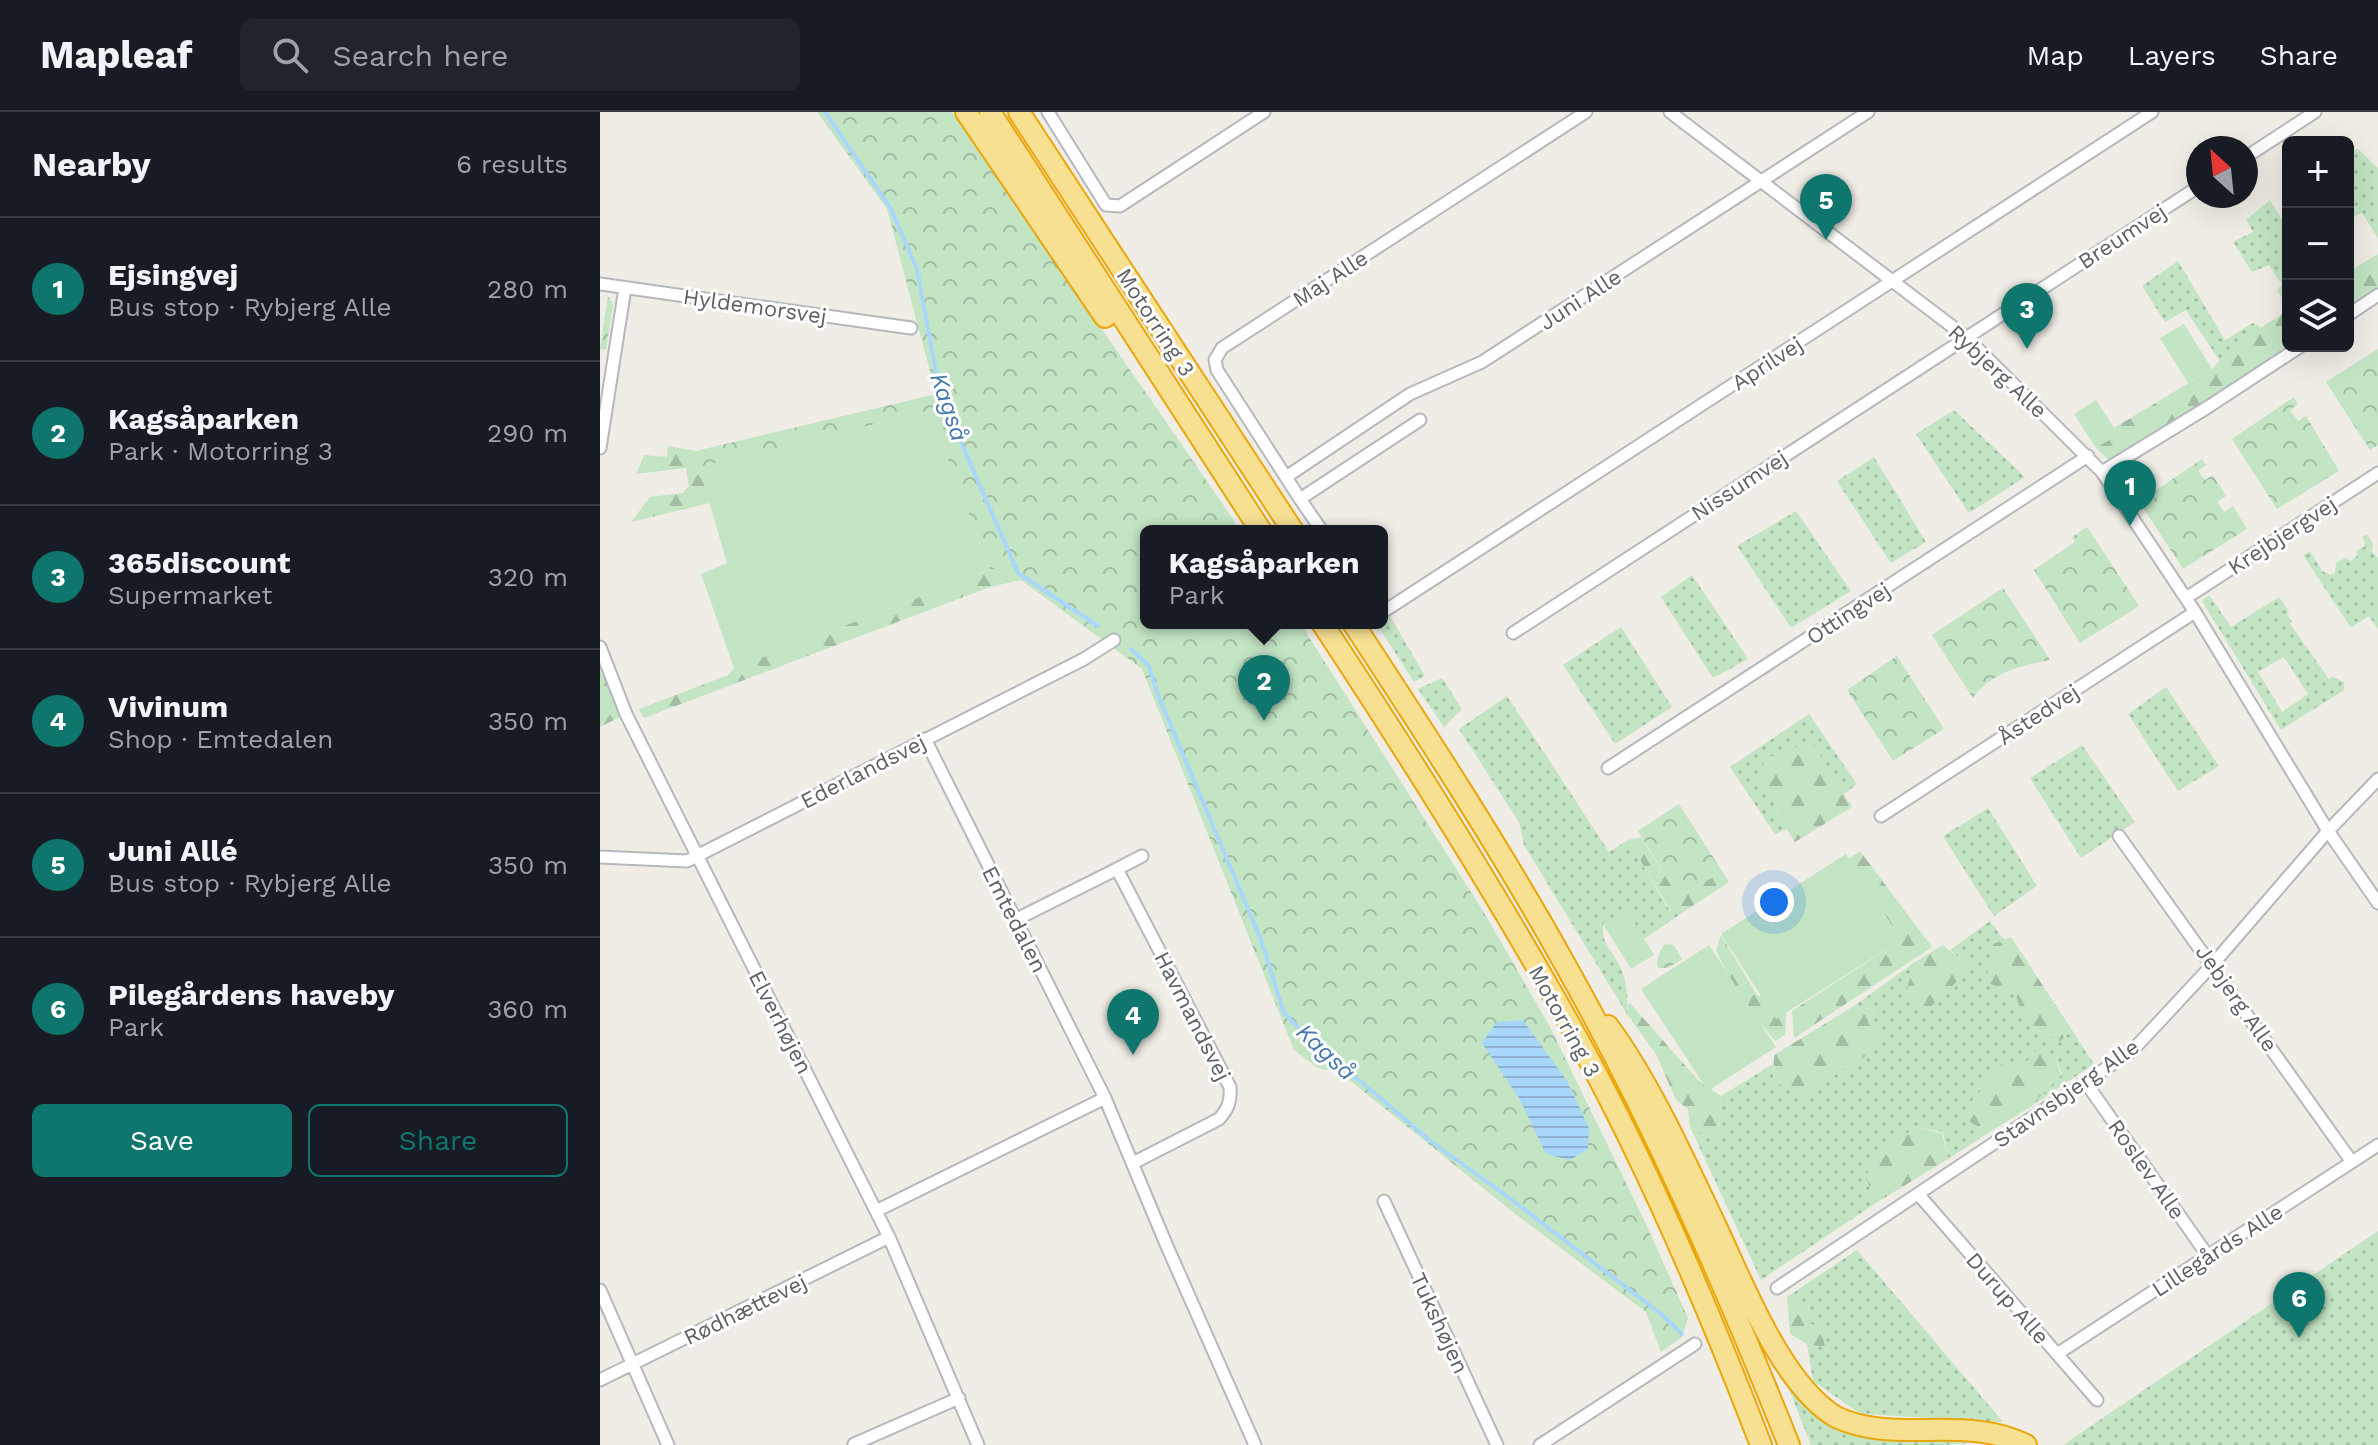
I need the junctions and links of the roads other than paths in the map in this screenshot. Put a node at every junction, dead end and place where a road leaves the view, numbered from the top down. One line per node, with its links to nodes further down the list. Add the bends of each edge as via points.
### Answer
1 (966, 112): 24 (highway, via 1119,336)
2 (990, 112): 24 (highway, Motorring 3)
3 (1019, 112): 34 (highway, Motorring 3)
4 (1048, 112): 5 (street, via 1106,205 1120,206)
5 (1264, 112)
6 (1586, 112): 31 (street, Maj Alle, via 1222,348 1215,360 1217,370)
7 (1670, 112): 12 (street, Rybjerg Alle)
8 (1868, 112): 12 (street, Juni Alle)
9 (2152, 112): 14 (street, Aprilvej)
10 (2315, 112): 11 (street)
11 (2258, 149)
12 (1761, 182): 14 (street, Rybjerg Alle); 31 (street, Juni Alle, via 1482,362 1410,394)
13 (2186, 195): 20 (street, Breumvej)
14 (1892, 282): 20 (street, Rybjerg Alle); 37 (street, Aprilvej)
15 (600, 284): 16 (street, Hyldemorsvej)
16 (625, 288): 19 (street, Hyldemorsvej); 23 (street)
17 (2378, 295): 18 (street)
18 (2354, 311)
19 (911, 328)
20 (1966, 337): 28 (street, Rybjerg Alle); 41 (street, Nissumvej)
21 (2292, 352): 29 (street)
22 (600, 354): 23 (street)
23 (614, 356): 25 (street)
24 (1175, 401): 33 (highway, Motorring 3)
25 (603, 413): 27 (street)
26 (1420, 420): 32 (street)
27 (600, 448)
28 (2088, 456): 29 (street, Rybjerg Alle); 45 (street, Ottingvej)
29 (2102, 472): 36 (street, Rybjerg Alle)
30 (2378, 473): 36 (street, Krejbjergvej)
31 (1286, 477): 32 (street, Maj Alle)
32 (1300, 499): 35 (street)
33 (1257, 525)
34 (1289, 525)
35 (1318, 525)
36 (2186, 598): 38 (street, Rybjerg Alle)
37 (1388, 609)
38 (2195, 612): 47 (street, Åstedvej); 48 (street, Rybjerg Alle)
39 (1326, 629): 82 (highway, Motorring 3, via 1415,763 1577,1037 1706,1306)
40 (1357, 629): 57 (highway, Motorring 3)
41 (1513, 633)
42 (1114, 640): 44 (street, Ederlandsvej)
43 (600, 647): 50 (street, Elverhøjen, via 626,714)
44 (925, 739): 50 (street, Ederlandsvej); 55 (street, Emtedalen)
45 (1608, 768)
46 (2378, 779): 48 (street, Stavnsbjerg Alle)
47 (1881, 816)
48 (2328, 831): 54 (street, Rybjerg Alle); 56 (street, Stavnsbjerg Alle)
49 (2119, 836): 56 (street, Jebjerg Alle)
50 (697, 855): 52 (street, Ederlandsvej, via 687,861); 65 (street, Elverhøjen)
51 (1142, 856): 53 (street)
52 (600, 857)
53 (1117, 869): 55 (street); 62 (street, Havmandsvej, via 1230,1087 1231,1099 1219,1119)
54 (2378, 903)
55 (1015, 920): 59 (street, Emtedalen)
56 (2213, 964): 58 (street, Stavnsbjerg Alle, via 2132,1051); 61 (street, Jebjerg Alle)
57 (1569, 970): 83 (highway, Motorring 3, via 1722,1282); 84 (highway, via 1625,1049 1759,1317 1794,1377 1813,1398 1835,1416 1866,1430 1963,1429)
58 (2086, 1083): 63 (street, Stavnsbjerg Alle); 67 (street, Roslev Alle)
59 (1105, 1098): 62 (street, Emtedalen); 65 (street)
60 (2378, 1145): 61 (street, Lillegårds Alle)
61 (2352, 1162): 67 (street, Lillegårds Alle)
62 (1133, 1163): 79 (street, Emtedalen)
63 (1919, 1195): 68 (street, Stavnsbjerg Alle); 71 (street, Durup Alle)
64 (1384, 1201): 80 (street, Tukshøjen)
65 (876, 1211): 66 (street, Elverhøjen)
66 (889, 1237): 72 (street, Rødhættevej); 74 (street, Elverhøjen)
67 (2208, 1256): 71 (street, Lillegårds Alle)
68 (1777, 1288)
69 (600, 1290): 72 (street)
70 (1695, 1344): 81 (street)
71 (2057, 1354): 75 (street, Durup Alle)
72 (633, 1363): 73 (street, Rødhættevej); 77 (street)
73 (600, 1380)
74 (959, 1398): 76 (street); 78 (street, Elverhøjen)
75 (2097, 1400)
76 (854, 1444)
77 (668, 1445)
78 (978, 1445)
79 (1255, 1445)
80 (1497, 1445)
81 (1540, 1445)
82 (1761, 1445)
83 (1789, 1445)
84 (2026, 1445)

